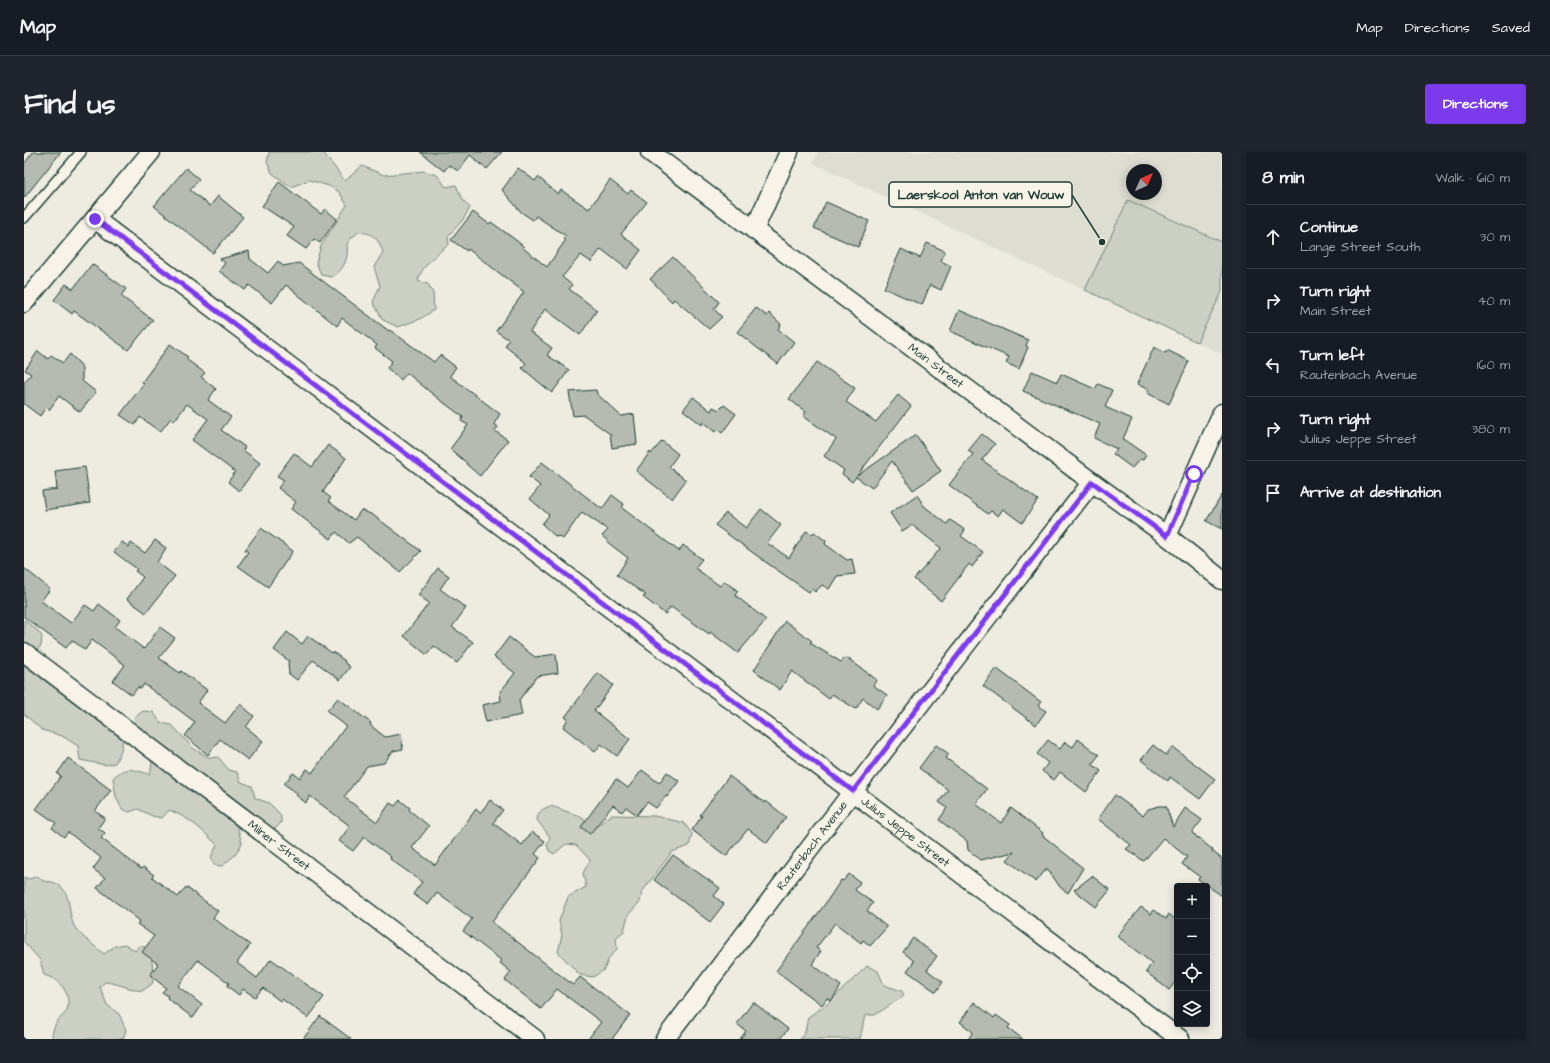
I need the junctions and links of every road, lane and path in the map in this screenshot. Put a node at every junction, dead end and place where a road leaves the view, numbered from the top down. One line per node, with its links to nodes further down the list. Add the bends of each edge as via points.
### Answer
1 (81, 152): 5 (lane)
2 (151, 152): 6 (street)
3 (650, 152): 7 (street, Main Street)
4 (789, 152): 7 (street)
5 (24, 218)
6 (95, 219): 8 (street); 14 (street, Julius Jeppe Street)
7 (754, 230): 10 (street, Main Street)
8 (24, 303)
9 (1222, 414): 11 (street)
10 (1092, 482): 11 (street, Main Street); 14 (street, Rautenbach Avenue)
11 (1167, 536): 12 (street, Main Street)
12 (1222, 580)
13 (24, 652): 15 (street, Milner Street)
14 (853, 791): 16 (street, Rautenbach Avenue); 17 (street, Julius Jeppe Street)
15 (535, 1039)
16 (665, 1039)
17 (1180, 1039)

